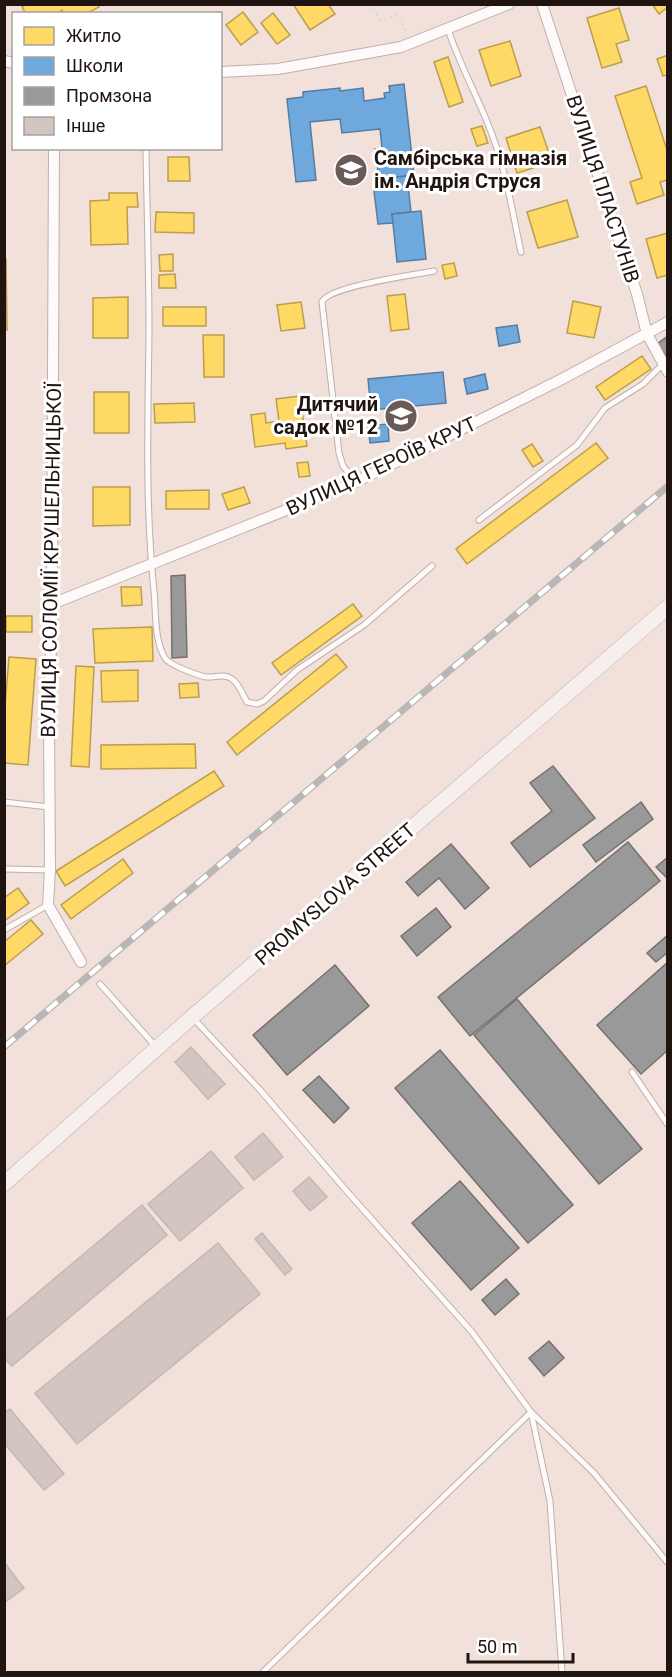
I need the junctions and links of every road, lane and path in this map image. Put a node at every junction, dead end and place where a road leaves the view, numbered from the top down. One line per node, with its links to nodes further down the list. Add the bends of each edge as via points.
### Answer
1 (370, 4): 5 (path, via 381,21 398,15)
2 (509, 4): 4 (street)
3 (542, 4): 12 (street, ВУЛИЦЯ ПЛАСТУНІВ)
4 (448, 29): 5 (street); 9 (lane, via 495,142)
5 (412, 43): 6 (street, via 278,69)
6 (222, 72)
7 (54, 150): 18 (street, ВУЛИЦЯ СОЛОМІЇ КРУШЕЛЬНИЦЬКОЇ)
8 (146, 151): 16 (lane)
9 (521, 252)
10 (434, 271): 14 (lane, via 332,292 323,298 339,453)
11 (668, 322): 12 (street, ВУЛИЦЯ ГЕРОЇВ КРУТ)
12 (647, 334): 13 (street, ВУЛИЦЯ ПЛАСТУНІВ); 14 (street, ВУЛИЦЯ ГЕРОЇВ КРУТ)
13 (665, 369): 15 (lane, via 605,408 577,445)
14 (356, 482): 16 (street, ВУЛИЦЯ ГЕРОЇВ КРУТ)
15 (479, 520)
16 (151, 566): 17 (lane, via 159,639 165,658 192,673 230,678 247,702 257,704 297,670 364,625); 18 (street, ВУЛИЦЯ ГЕРОЇВ КРУТ)
17 (432, 566)
18 (52, 604): 21 (street, ВУЛИЦЯ СОЛОМІЇ КРУШЕЛЬНИЦЬКОЇ)
19 (668, 607): 28 (street, PROMYSLOVA STREET)
20 (4, 802): 21 (lane)
21 (49, 807): 23 (street, ВУЛИЦЯ СОЛОМІЇ КРУШЕЛЬНИЦЬКОЇ)
22 (4, 869): 23 (lane)
23 (50, 870): 24 (street, ВУЛИЦЯ СОЛОМІЇ КРУШЕЛЬНИЦЬКОЇ)
24 (48, 905): 25 (lane); 26 (street)
25 (4, 930)
26 (81, 962)
27 (100, 984): 29 (lane)
28 (192, 1017): 29 (street, PROMYSLOVA STREET); 33 (lane, via 472,1332)
29 (158, 1049): 32 (street, PROMYSLOVA STREET)
30 (632, 1072): 31 (lane)
31 (668, 1125)
32 (4, 1184)
33 (531, 1412): 34 (lane, via 594,1473); 35 (lane); 36 (lane, via 550,1501)
34 (668, 1563)
35 (263, 1672)
36 (562, 1672)

